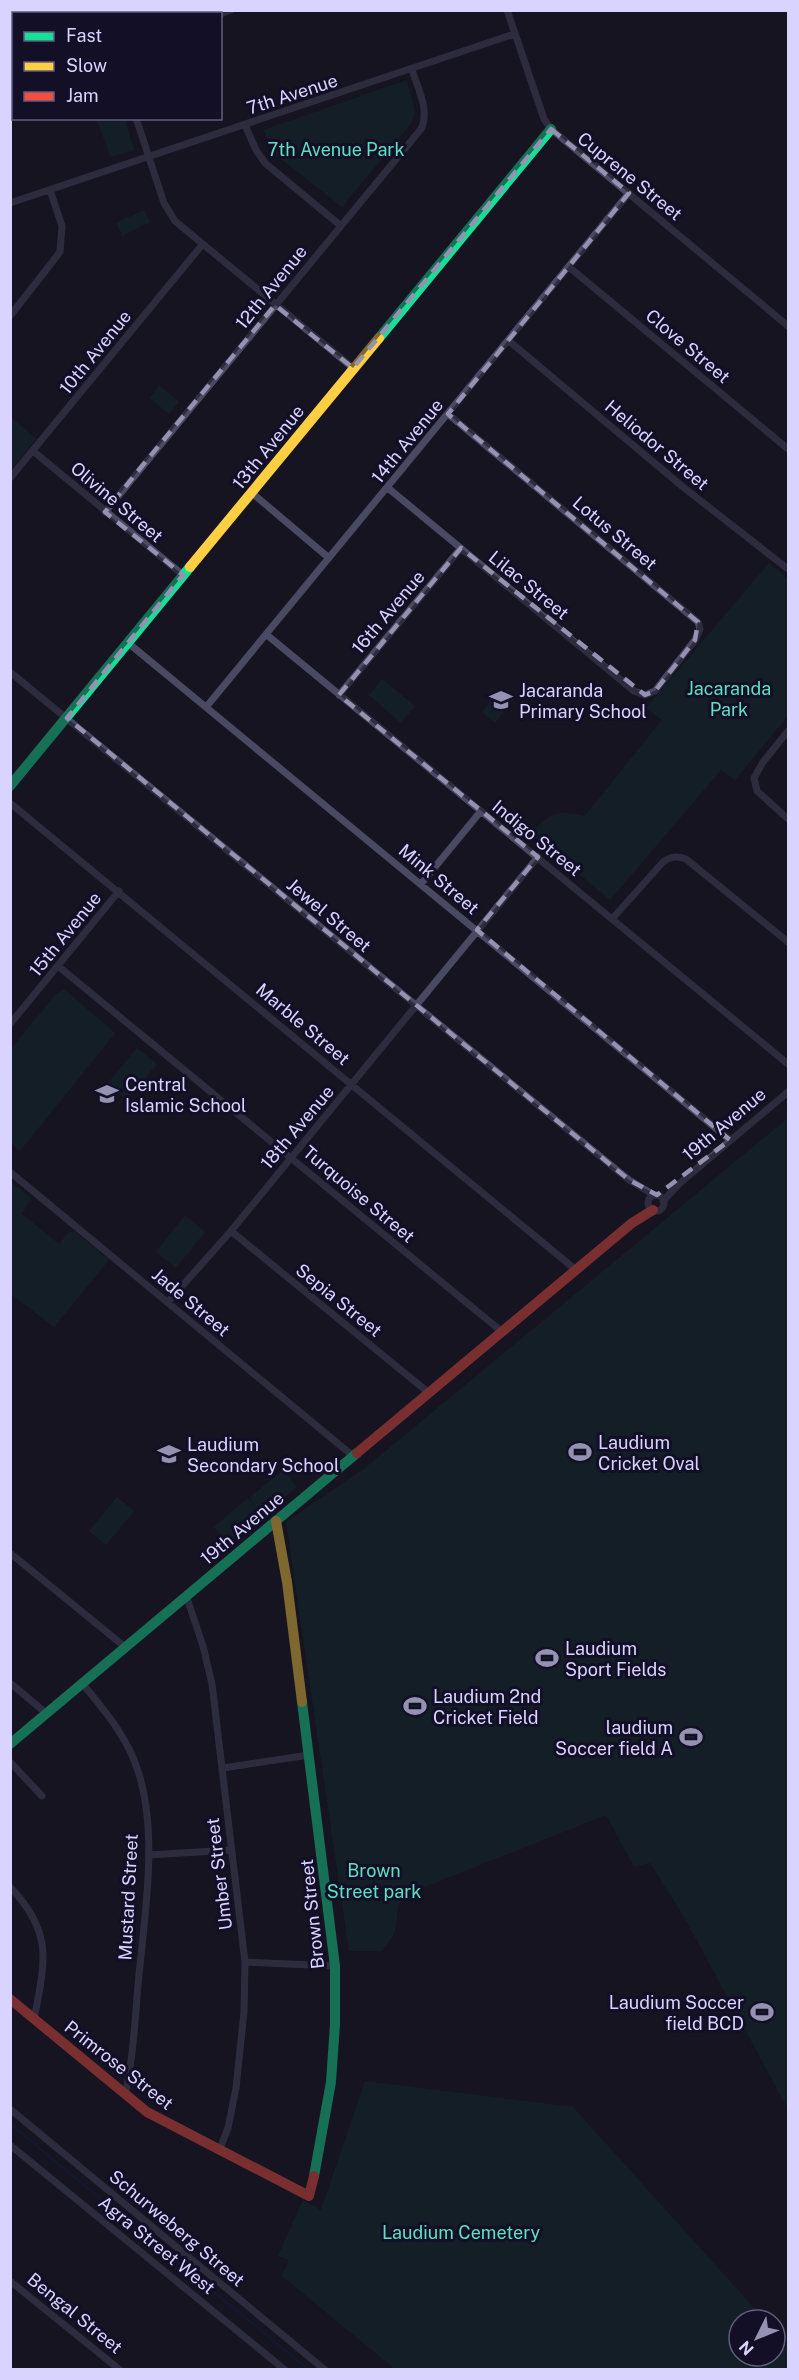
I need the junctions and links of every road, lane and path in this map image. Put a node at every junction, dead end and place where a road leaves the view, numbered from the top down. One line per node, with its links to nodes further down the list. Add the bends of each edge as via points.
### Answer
1 (507, 10): 2 (street, Cuprene Street)
2 (514, 34): 3 (street, 7th Avenue); 6 (street, Cuprene Street)
3 (412, 70): 5 (street, 7th Avenue); 11 (street, 12th Avenue, via 423,104 422,126)
4 (137, 120): 7 (street)
5 (245, 125): 7 (street, 7th Avenue); 11 (street, via 265,163)
6 (551, 129): 9 (street, Cuprene Street); 18 (street, 13th Avenue)
7 (148, 157): 8 (street, 7th Avenue); 12 (street, via 169,213)
8 (50, 190): 10 (street, 7th Avenue); 15 (street, via 62,226 60,252)
9 (629, 194): 13 (street, 14th Avenue); 16 (street, Cuprene Street)
10 (10, 203)
11 (341, 226): 14 (street, 12th Avenue)
12 (202, 245): 14 (street); 21 (street, 10th Avenue)
13 (569, 267): 17 (street, 14th Avenue); 20 (street, Clove Street)
14 (275, 305): 18 (street); 25 (street, 12th Avenue)
15 (10, 316)
16 (789, 326)
17 (509, 341): 19 (street, 14th Avenue); 28 (street, Heliodor Street)
18 (353, 368): 24 (street, 13th Avenue)
19 (448, 414): 23 (street, 14th Avenue); 33 (street, Lotus Street, via 698,622 700,629 695,640)
20 (789, 448)
21 (33, 452): 22 (street, 10th Avenue); 25 (street, Olivine Street)
22 (10, 478)
23 (388, 488): 26 (street, Lilac Street); 27 (street, 14th Avenue)
24 (252, 493): 27 (street); 29 (street, 13th Avenue)
25 (105, 512): 29 (street, Olivine Street)
26 (461, 548): 33 (street, Lilac Street, via 634,691 645,695); 34 (street, 16th Avenue)
27 (329, 558): 30 (street, 14th Avenue)
28 (789, 569)
29 (183, 575): 31 (street, 13th Avenue)
30 (267, 634): 34 (street, Indigo Street); 35 (street, 14th Avenue)
31 (128, 642): 35 (street, Mink Street); 36 (street, 13th Avenue)
32 (10, 672): 36 (street, Jewel Street)
33 (655, 691)
34 (339, 695): 40 (street, Indigo Street)
35 (207, 706): 43 (street, Mink Street)
36 (67, 718): 38 (street, 13th Avenue); 49 (street, Jewel Street)
37 (789, 731): 41 (street, via 763,762 754,785 762,797)
38 (10, 786)
39 (10, 803): 44 (street, Marble Street)
40 (481, 811): 42 (street, Indigo Street); 43 (street)
41 (789, 819)
42 (538, 857): 45 (street, Indigo Street); 46 (street, 18th Avenue)
43 (421, 884): 46 (street, Mink Street)
44 (119, 891): 48 (street, 15th Avenue); 52 (street, Marble Street)
45 (612, 919): 47 (street, via 663,862 672,856 680,857); 51 (street, Indigo Street)
46 (477, 930): 49 (street, 18th Avenue); 54 (street, Mink Street)
47 (789, 942)
48 (58, 966): 50 (street, 15th Avenue); 55 (street, Turquoise Street)
49 (415, 1005): 52 (street, 18th Avenue); 57 (street, Jewel Street)
50 (10, 1024)
51 (789, 1064)
52 (352, 1084): 55 (street, 18th Avenue); 63 (street, Marble Street)
53 (789, 1092): 54 (street, 19th Avenue)
54 (730, 1140): 58 (street, 19th Avenue)
55 (291, 1157): 62 (street, 18th Avenue); 65 (street, Turquoise Street)
56 (10, 1172): 64 (street, Jade Street)
57 (629, 1180): 59 (street, Jewel Street); 61 (street, Jewel Street)
58 (680, 1183): 59 (street, 19th Avenue); 60 (street, 19th Avenue)
59 (656, 1195): 60 (street, Jewel Street); 61 (street, 19th Avenue)
60 (663, 1201): 61 (street, 19th Avenue, via 660,1209)
61 (650, 1205): 63 (street, 19th Avenue)
62 (231, 1231): 64 (street, 18th Avenue); 66 (street, Sepia Street)
63 (576, 1270): 65 (street, 19th Avenue)
64 (168, 1302): 67 (street, Jade Street)
65 (501, 1331): 66 (street, 19th Avenue)
66 (429, 1392): 67 (street, 19th Avenue)
67 (353, 1456): 68 (street, 19th Avenue)
68 (276, 1521): 70 (street, 19th Avenue); 76 (street, Brown Street)
69 (10, 1552): 71 (street)
70 (186, 1595): 71 (street, 19th Avenue); 78 (street, Umber Street, via 208,1664)
71 (124, 1647): 73 (street, 19th Avenue)
72 (10, 1683): 74 (street)
73 (82, 1683): 74 (street, 19th Avenue); 81 (street, Mustard Street, via 110,1716 132,1753 143,1795)
74 (46, 1713): 75 (street, 19th Avenue)
75 (10, 1744)
76 (309, 1755): 78 (street); 84 (street, Brown Street)
77 (10, 1761): 79 (street)
78 (223, 1768): 80 (street, Umber Street)
79 (42, 1796)
80 (231, 1850): 81 (street); 83 (street, Umber Street)
81 (149, 1856): 87 (street, Mustard Street)
82 (10, 1887): 86 (street, via 33,1916 43,1942 45,1955)
83 (245, 1962): 84 (street); 90 (street, Umber Street, via 236,2088)
84 (336, 1966): 91 (street, Brown Street, via 327,2114)
85 (10, 1999): 86 (street, Primrose Street)
86 (34, 2019): 87 (street, Primrose Street)
87 (125, 2095): 90 (street, Primrose Street, via 165,2123)
88 (10, 2109): 95 (street, Schurweberg Street)
89 (10, 2145): 94 (street, Agra Street West)
90 (219, 2151): 91 (street, Primrose Street)
91 (309, 2196)
92 (10, 2281): 93 (street, Bengal Street)
93 (120, 2370)
94 (285, 2370)
95 (325, 2370)

